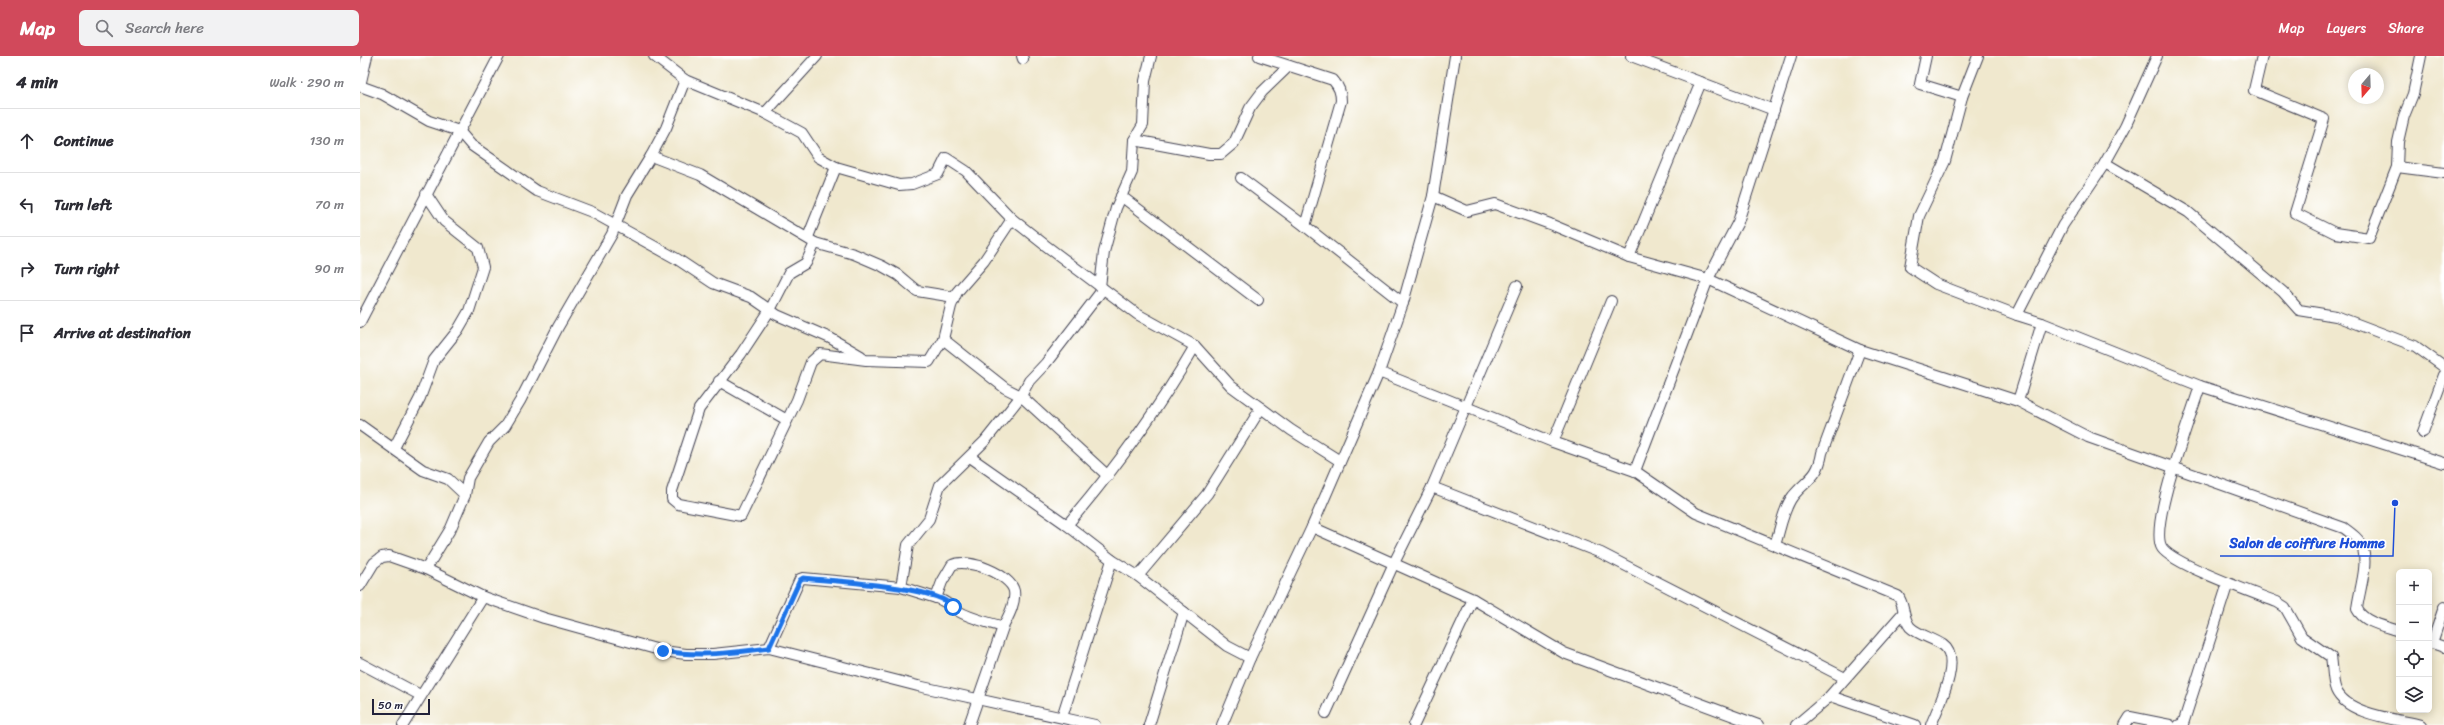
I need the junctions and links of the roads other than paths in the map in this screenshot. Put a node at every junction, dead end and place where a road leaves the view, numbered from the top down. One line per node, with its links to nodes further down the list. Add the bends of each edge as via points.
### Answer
1 (367, 56): 18 (street)
2 (500, 56): 22 (street)
3 (654, 56): 16 (street)
4 (818, 56): 21 (street)
5 (1151, 56): 23 (street, via 1145,81 1143,125)
6 (1262, 56): 15 (street)
7 (1454, 56): 32 (street)
8 (1631, 56): 17 (street)
9 (1791, 56): 20 (street)
10 (1926, 56): 19 (street, via 1920,84)
11 (1978, 56): 19 (street)
12 (2157, 56): 25 (street, via 2125,127)
13 (2262, 56): 27 (street, via 2254,90 2324,119 2295,213 2335,233 2369,238)
14 (2421, 56): 27 (street, via 2413,94 2404,116 2398,142)
15 (1289, 66): 23 (street, via 1262,92 1250,108 1234,143 1221,154); 35 (street, via 1333,80 1341,92 1341,101)
16 (686, 80): 21 (street); 24 (street)
17 (1701, 82): 20 (street); 37 (street)
18 (360, 86): 22 (street, via 382,94 429,121)
19 (1962, 97): 46 (street, via 1945,161 1919,216 1910,267 1936,284)
20 (1774, 110): 38 (street, via 1738,222)
21 (765, 113): 26 (street, via 802,133 818,157)
22 (459, 131): 30 (street); 34 (street, via 471,145 537,191 592,212)
23 (1134, 140): 31 (street, via 1132,172)
24 (651, 156): 34 (street, via 627,195); 36 (street, via 700,175)
25 (2105, 163): 46 (street, via 2062,225); 53 (street, via 2188,212 2283,292 2299,310 2336,316 2415,346)
26 (836, 167): 33 (street, via 899,184 912,184 938,174 946,158 966,171); 36 (street)
27 (2397, 167): 28 (street)
28 (2444, 173)
29 (1241, 178): 35 (street)
30 (426, 194): 47 (street); 66 (street, via 444,221 478,248 483,267 469,312 434,360 420,398)
31 (1121, 196): 40 (street, via 1104,252); 42 (street)
32 (1433, 196): 37 (street, via 1467,211 1495,204); 44 (street)
33 (1012, 219): 40 (street); 41 (street, via 984,261)
34 (616, 225): 45 (street, via 677,259 713,283 751,297); 74 (street, via 595,266 558,326 520,401 505,426 489,442 468,478)
35 (1305, 226): 44 (street)
36 (811, 240): 41 (street, via 882,266 917,291); 45 (street, via 806,262 787,276)
37 (1629, 257): 38 (street)
38 (1708, 279): 51 (street); 71 (street)
39 (1517, 286): 60 (street)
40 (1101, 288): 50 (street, via 1137,314); 58 (street)
41 (954, 297): 49 (street)
42 (1258, 300)
43 (1611, 301): 65 (street)
44 (1403, 303): 54 (street)
45 (770, 310): 52 (street, via 830,338); 56 (street, via 741,354)
46 (2017, 315): 48 (street)
47 (360, 322)
48 (2042, 322): 57 (street); 59 (street)
49 (943, 339): 52 (street, via 929,362); 58 (street, via 1005,388)
50 (1195, 346): 61 (street, via 1231,386); 72 (street, via 1169,392)
51 (1860, 350): 59 (street); 77 (street, via 1822,453 1819,469 1793,496 1787,506)
52 (866, 360): 62 (street, via 826,354 816,357)
53 (2444, 367)
54 (1380, 372): 60 (street); 68 (street)
55 (2444, 375): 64 (street)
56 (719, 381): 62 (street); 62 (street, via 699,408 672,491 674,502 741,516)
57 (2200, 386): 69 (street); 70 (street)
58 (1020, 396): 67 (street); 72 (street)
59 (2018, 401): 70 (street, via 2088,437 2123,448)
60 (1467, 406): 65 (street); 73 (street)
61 (1261, 408): 68 (street); 81 (street, via 1207,494)
62 (787, 420)
63 (360, 425): 66 (street)
64 (2423, 432)
65 (1553, 442): 71 (street)
66 (394, 448): 74 (street, via 423,470 448,479)
67 (970, 457): 75 (street); 84 (street, via 940,485 929,519 908,545)
68 (1340, 461): 76 (street)
69 (2444, 462)
70 (2173, 469): 82 (street, via 2160,514 2160,546 2166,553); 92 (street, via 2288,507 2344,528 2353,534 2363,548 2357,609 2362,617)
71 (1635, 471): 77 (street, via 1696,513)
72 (1108, 476): 75 (street)
73 (1432, 487): 79 (street); 99 (street, via 1601,553)
74 (465, 495): 80 (street, via 452,528)
75 (1067, 525): 78 (street)
76 (1312, 527): 79 (street); 97 (street)
77 (1775, 545): 90 (street, via 1892,592 1901,599)
78 (1112, 560): 81 (street); 104 (street)
79 (1394, 563): 87 (street); 103 (street)
80 (426, 569): 83 (street, via 389,556 382,557 374,563); 85 (street)
81 (1138, 576): 89 (street)
82 (2228, 583): 117 (street, via 2184,724); 118 (street, via 2285,607 2302,637 2331,657 2335,688 2349,706)
83 (360, 586)
84 (901, 587): 86 (street); 96 (street, via 800,580)
85 (483, 597): 96 (street, via 544,618 663,651 713,654); 100 (street)
86 (936, 598): 91 (street, via 951,604 968,616); 91 (street, via 952,565 963,562 983,565 1014,590 1014,599)
87 (1473, 599): 110 (street); 111 (street, via 1564,653)
88 (2444, 607): 93 (street)
89 (1184, 612): 97 (street, via 1227,646); 108 (street)
90 (1903, 613): 99 (street); 114 (street, via 1912,628 1944,646 1950,653 1947,684)
91 (1003, 627): 101 (street)
92 (2396, 630)
93 (2430, 641)
94 (2432, 643): 95 (street)
95 (2444, 647)
96 (769, 648): 101 (street, via 918,686)
97 (1250, 658): 109 (street)
98 (360, 663): 100 (street)
99 (1845, 678): 102 (street)
100 (420, 695): 105 (street)
101 (980, 698): 104 (street); 106 (street)
102 (1828, 698): 112 (street); 113 (street, via 1838,697)
103 (1326, 713)
104 (1062, 717): 107 (street)
105 (403, 725)
106 (969, 725)
107 (1095, 725)
108 (1149, 725)
109 (1222, 725)
110 (1414, 725)
111 (1758, 725)
112 (1796, 725)
113 (1915, 725)
114 (1930, 725)
115 (2125, 725): 116 (street, via 2130,717)
116 (2170, 725)
117 (2180, 725)
118 (2421, 725)

